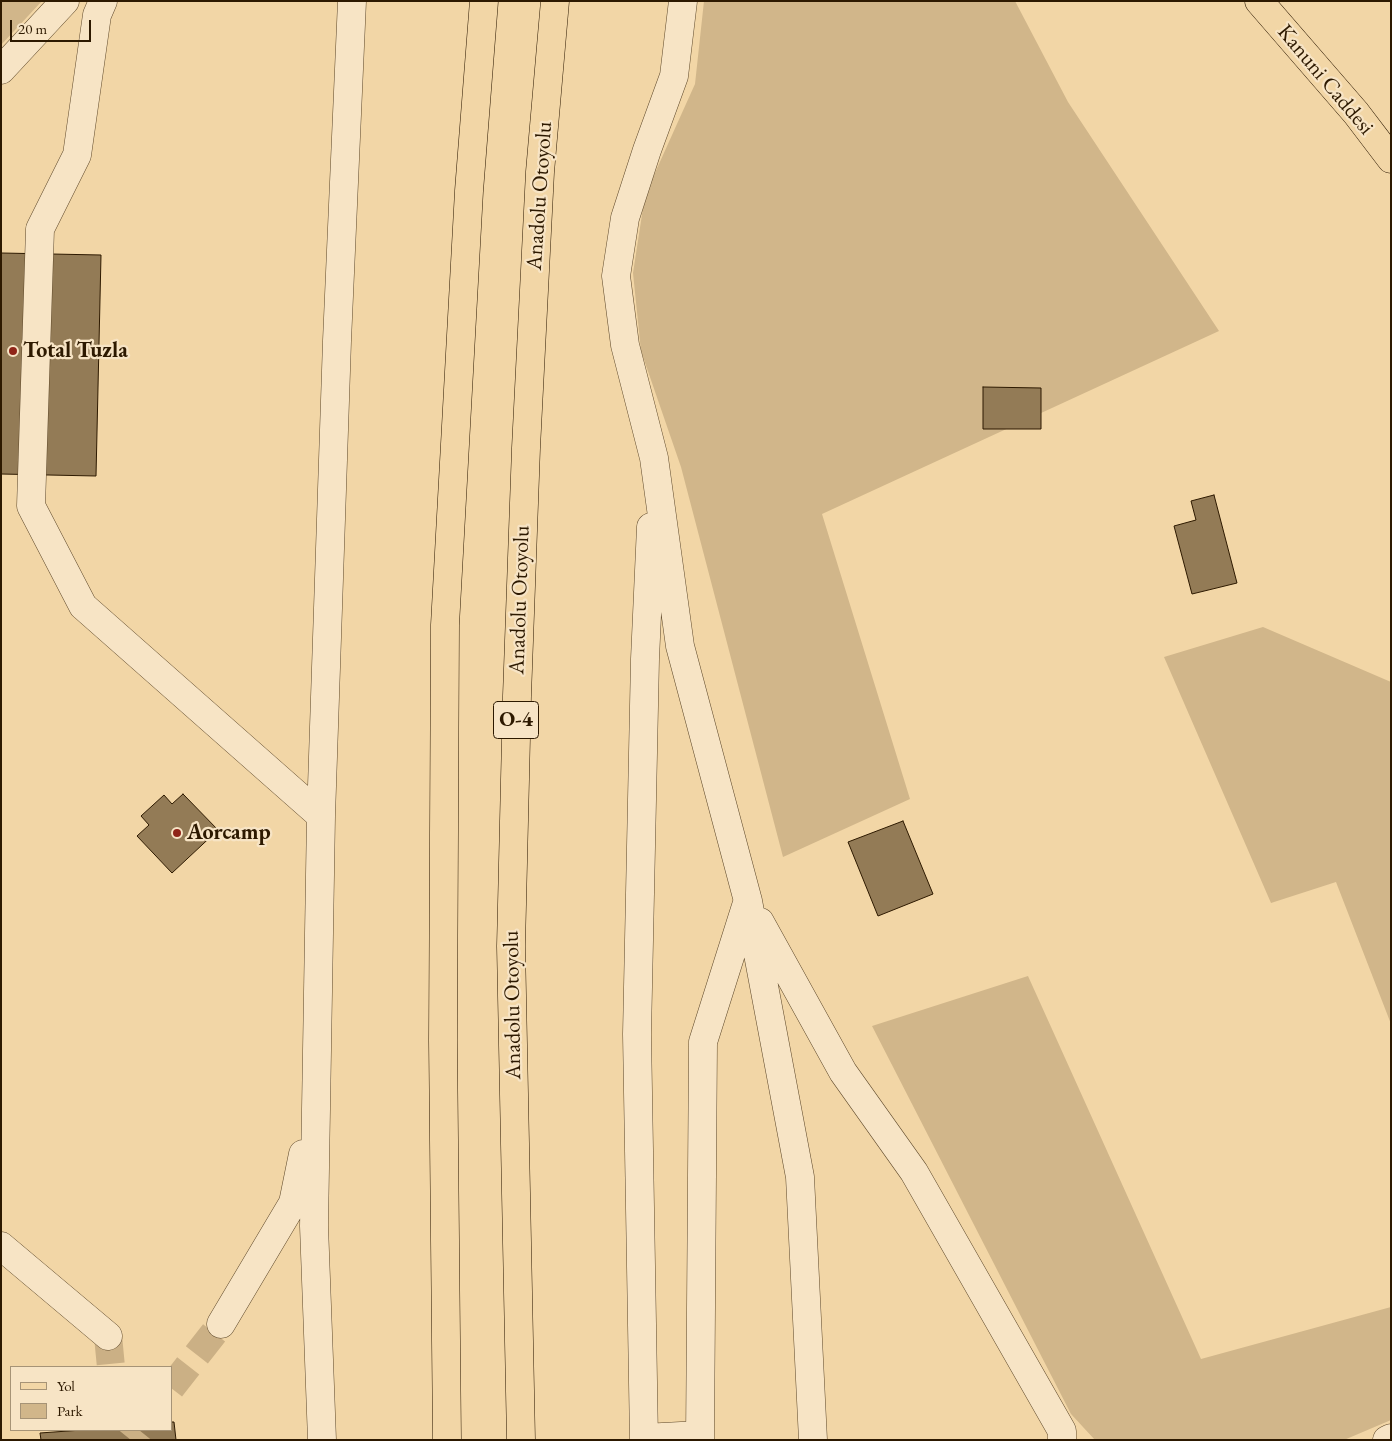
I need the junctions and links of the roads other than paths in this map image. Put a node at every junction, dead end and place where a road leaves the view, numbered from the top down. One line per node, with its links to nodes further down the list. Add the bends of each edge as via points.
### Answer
1 (65, 1): 8 (street)
2 (102, 1): 11 (street, via 97,15 77,155 40,229 31,506 83,606)
3 (352, 1): 11 (street)
4 (484, 1): 21 (main road, via 469,191 445,625)
5 (555, 1): 22 (main road, Anadolu Otoyolu / O-4, via 540,172 517,696 512,946)
6 (683, 1): 10 (street, via 674,76 625,218 616,276 625,345)
7 (1259, 1): 9 (main road, Kanuni Caddesi, via 1356,113)
8 (1, 70)
9 (1391, 159)
10 (654, 458): 12 (street, via 680,646); 19 (street, via 645,659 637,1034)
11 (321, 816): 13 (street)
12 (748, 901): 17 (street, via 703,1042); 23 (street, via 800,1177); 24 (street, via 843,1072 914,1172 1062,1431)
13 (316, 1088): 15 (street, via 293,1203); 20 (street, via 314,1226)
14 (1, 1246): 16 (street)
15 (221, 1324)
16 (108, 1336)
17 (700, 1437): 19 (street)
18 (1391, 1438): 25 (street)
19 (644, 1439)
20 (322, 1440)
21 (447, 1440)
22 (521, 1440)
23 (813, 1440)
24 (1062, 1440)
25 (1387, 1440)

